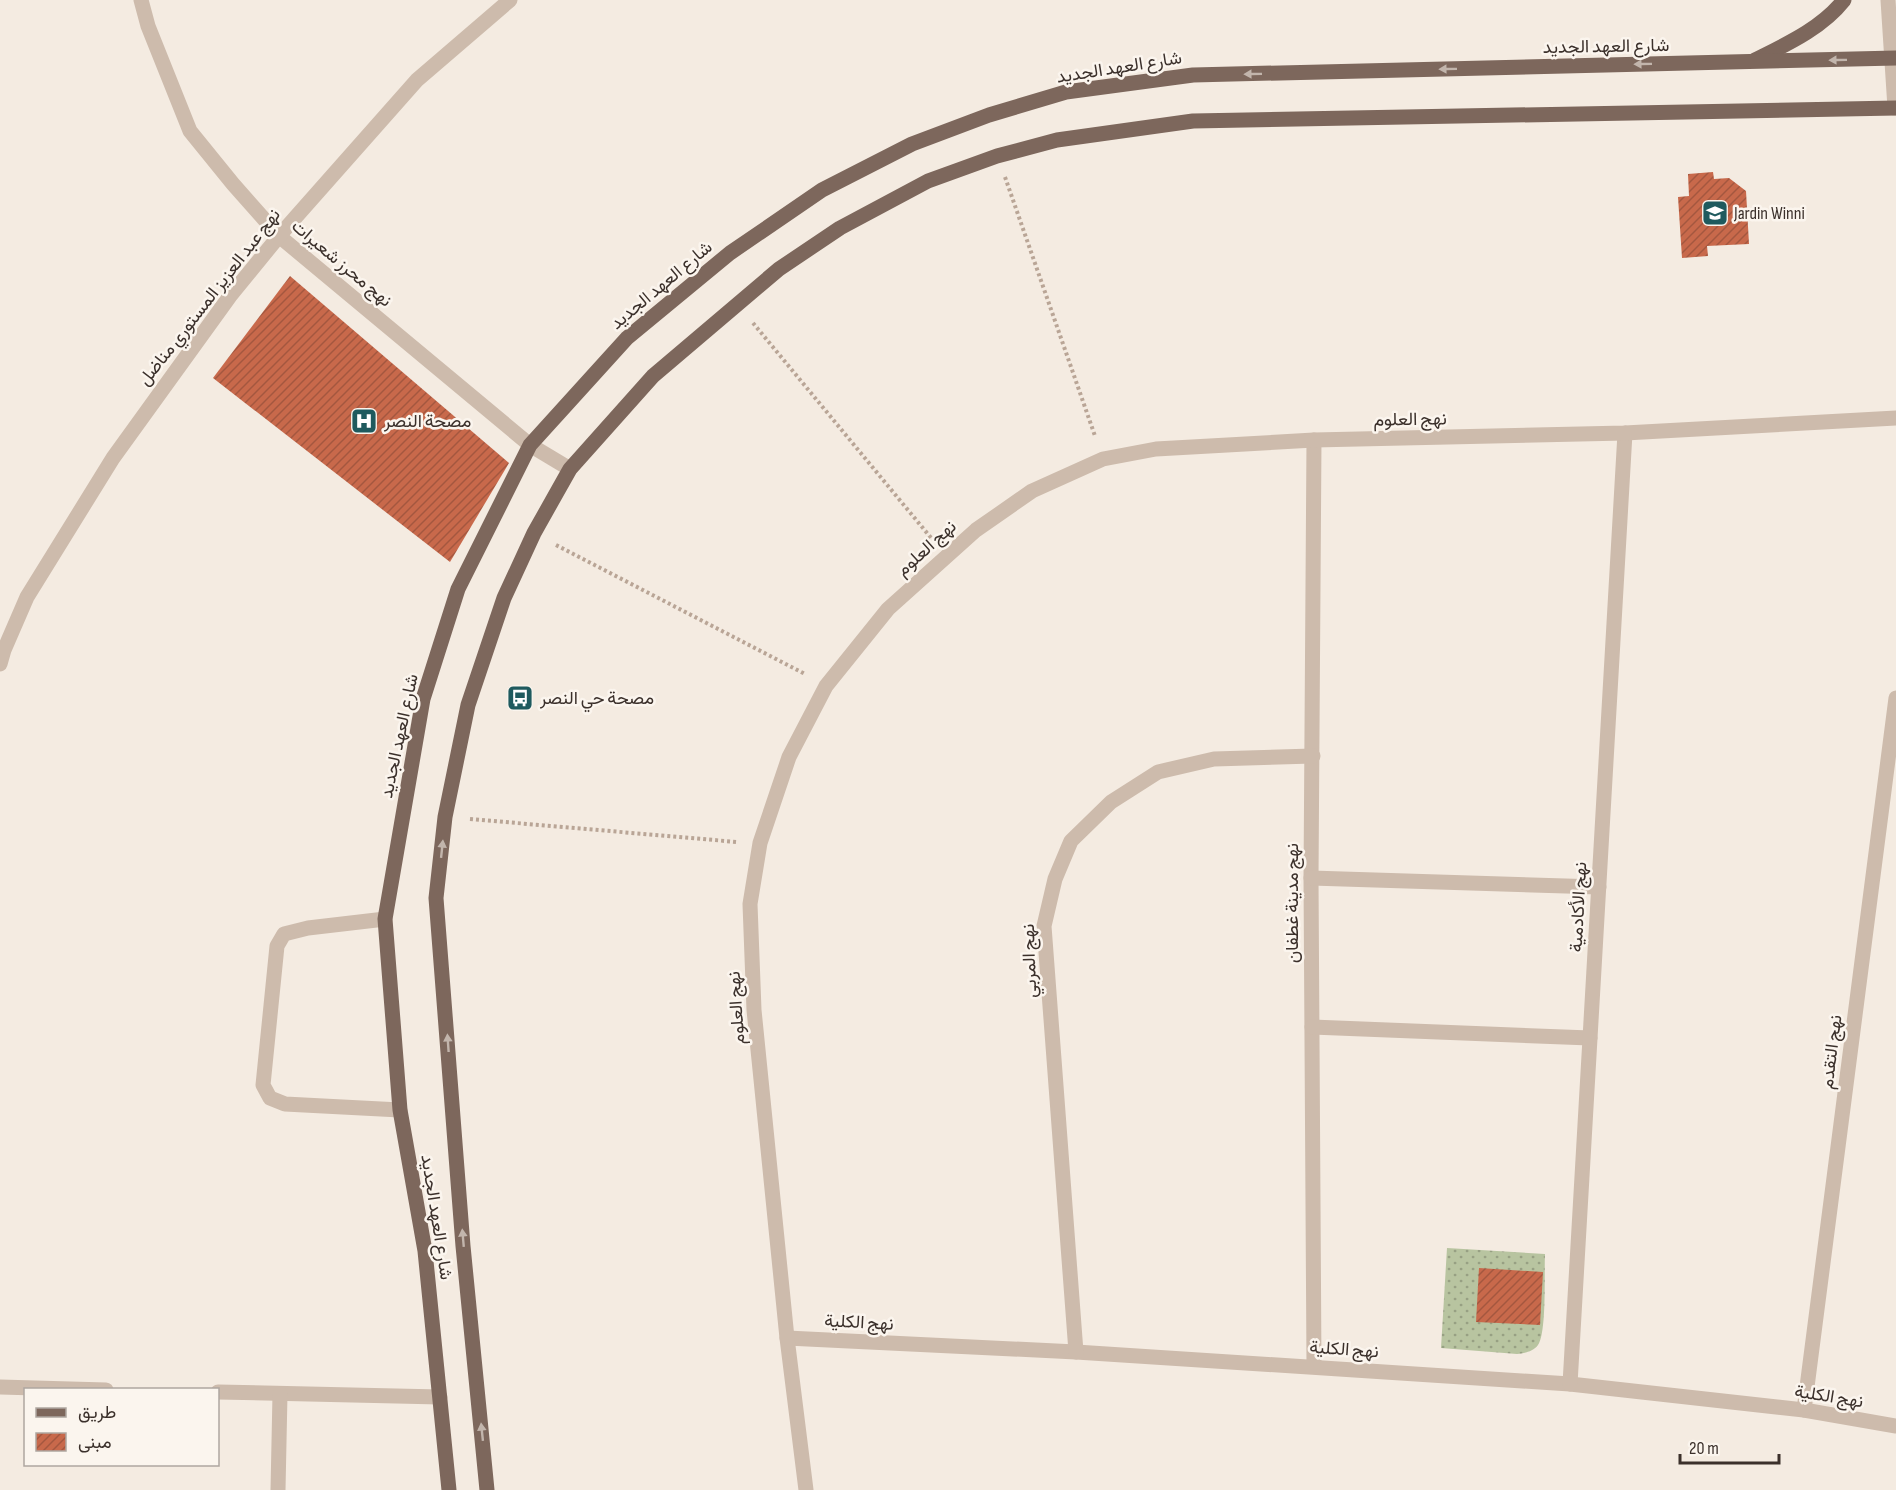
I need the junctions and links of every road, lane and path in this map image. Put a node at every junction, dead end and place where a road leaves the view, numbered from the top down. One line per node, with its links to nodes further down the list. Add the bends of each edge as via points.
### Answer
1 (141, 0): 9 (street, نهج محرز شعيرات, via 190,131)
2 (510, 0): 9 (street, نهج عبد العزيز المستوري مناضل, via 417,80)
3 (1844, 0): 6 (main road, via 1794,41)
4 (1888, 0): 5 (street)
5 (1894, 58): 6 (main road, شارع العهد الجديد, one-way to 6); 7 (street)
6 (1752, 62): 14 (main road, شارع العهد الجديد, one-way to 14, via 1193,75 1066,92 989,115 912,144 822,190 730,253 627,338)
7 (1896, 108): 8 (main road, شارع العهد الجديد, via 1193,121 1057,140)
8 (998, 156): 10 (main road, شارع العهد الجديد, via 928,181 840,228 779,269); 15 (path)
9 (279, 236): 14 (street, نهج محرز شعيرات); 19 (street, نهج عبد العزيز المستوري مناضل, via 230,296 113,458 27,597)
10 (737, 304): 16 (main road, شارع العهد الجديد, via 653,376); 18 (path)
11 (1896, 418): 12 (street, نهج العلوم)
12 (1625, 433): 13 (street, نهج العلوم); 26 (street, نهج الأكادمية)
13 (1314, 440): 15 (street, نهج العلوم, via 1156,449); 22 (street, نهج مدينة غطفان)
14 (530, 445): 16 (street, نهج محرز شعيرات); 27 (main road, شارع العهد الجديد, via 459,589 423,699)
15 (1103, 459): 18 (street, نهج العلوم, via 1032,491 976,530)
16 (570, 469): 17 (main road, شارع العهد الجديد)
17 (534, 533): 20 (path); 23 (main road, شارع العهد الجديد, via 504,598 468,705)
18 (947, 556): 20 (street, نهج العلوم, via 888,609)
19 (0, 664)
20 (826, 686): 24 (street, نهج العلوم, via 789,757)
21 (1896, 698): 40 (street, نهج التقدم)
22 (1313, 756): 25 (street, نهج مدينة غطفان); 32 (street, نهج المربي, via 1214,759 1158,772 1111,802 1071,841 1055,879 1044,926)
23 (445, 817): 24 (path); 44 (main road, شارع العهد الجديد, one-way to 23, via 436,898)
24 (760, 843): 31 (street, نهج العلوم, via 750,904 754,1010)
25 (1311, 878): 26 (street); 28 (street, نهج مدينة غطفان)
26 (1599, 887): 29 (street, نهج الأكادمية)
27 (385, 919): 30 (main road, شارع العهد الجديد); 30 (street, via 284,934 277,946 262,1084 270,1098 285,1104)
28 (1312, 1027): 29 (street); 33 (street, نهج مدينة غطفان)
29 (1590, 1038): 34 (street, نهج الأكادمية)
30 (400, 1110): 39 (main road, شارع العهد الجديد, via 425,1251)
31 (787, 1338): 32 (street, نهج الكلية); 45 (street, نهج العلوم)
32 (1076, 1352): 33 (street, نهج الكلية)
33 (1314, 1366): 34 (street, نهج الكلية)
34 (1570, 1384): 40 (street, نهج الكلية)
35 (0, 1387): 36 (street)
36 (53, 1388)
37 (219, 1392): 38 (street)
38 (280, 1394): 39 (street); 42 (street)
39 (440, 1397): 43 (main road, شارع العهد الجديد)
40 (1804, 1410): 41 (street, نهج الكلية)
41 (1896, 1426)
42 (278, 1490)
43 (449, 1490)
44 (487, 1490)
45 (806, 1490)

